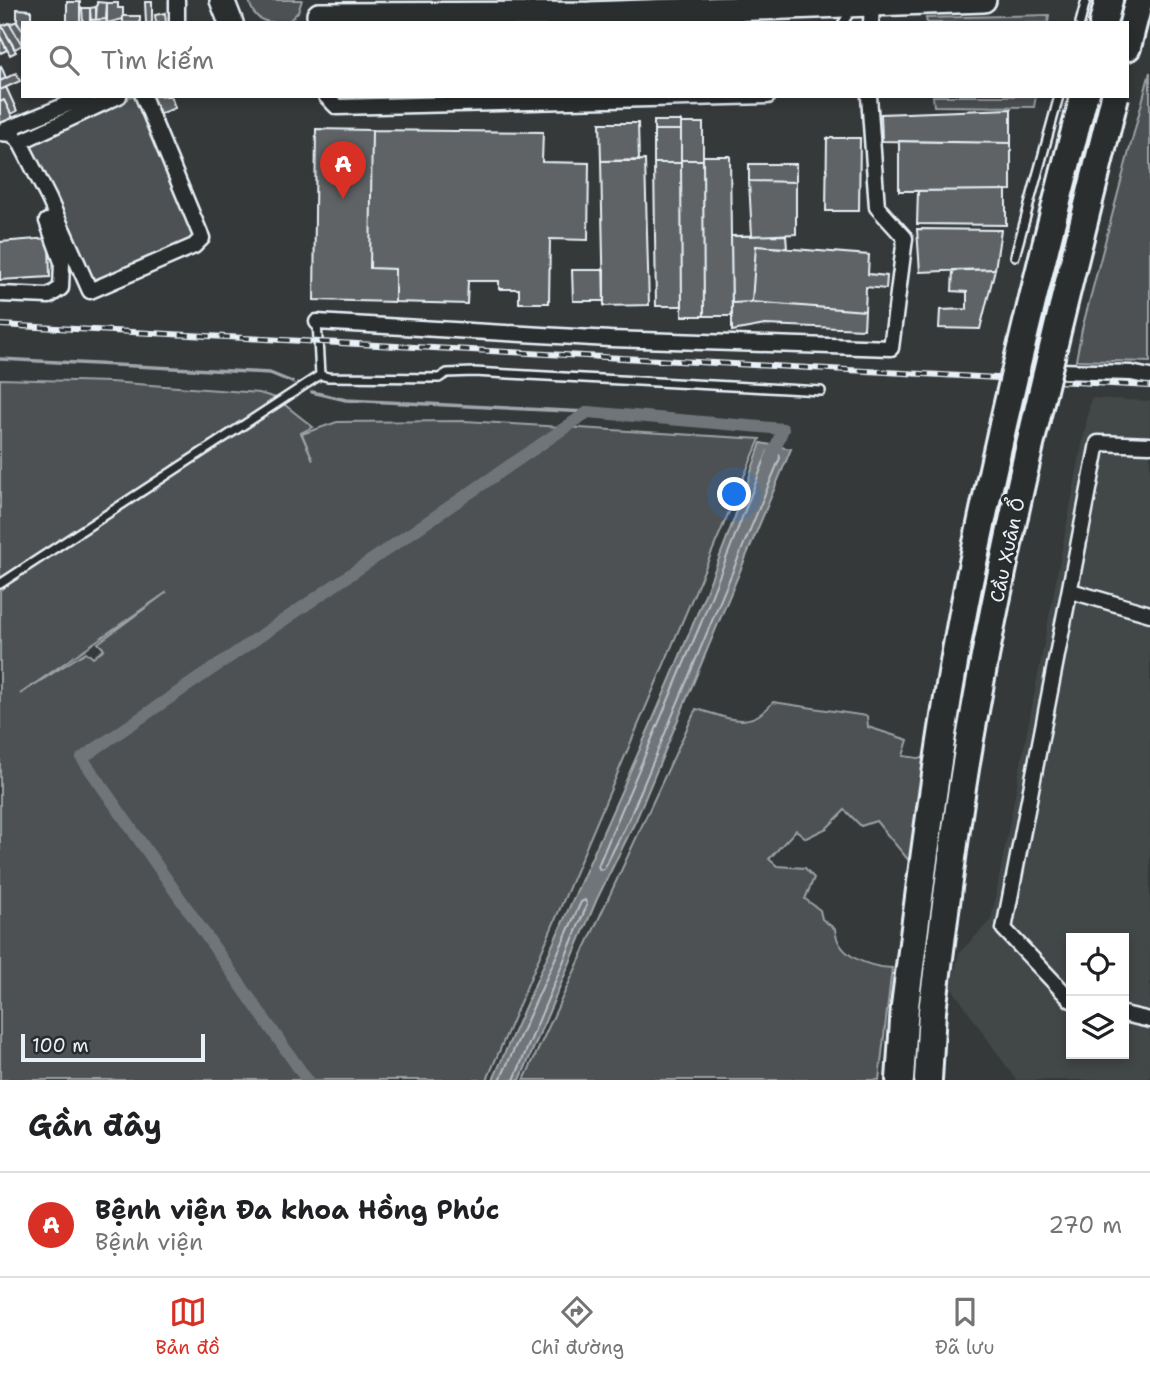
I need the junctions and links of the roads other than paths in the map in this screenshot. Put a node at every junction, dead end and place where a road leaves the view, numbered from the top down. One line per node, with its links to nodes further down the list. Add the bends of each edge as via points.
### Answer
1 (177, 0): 10 (street)
2 (222, 0): 11 (main road)
3 (984, 0): 8 (main road)
4 (1086, 0): 12 (lane)
5 (1109, 0): 13 (highway)
6 (1139, 0): 14 (highway)
7 (589, 7): 8 (main road, via 736,14); 9 (main road)
8 (862, 11)
9 (319, 13)
10 (177, 21)
11 (229, 21)
12 (1081, 21)
13 (1104, 21)
14 (1129, 39)
15 (83, 98): 24 (street)
16 (114, 98): 25 (street)
17 (144, 98): 25 (street, via 202,238 194,246 90,290)
18 (328, 98): 19 (street, via 337,107)
19 (690, 98)
20 (869, 98): 29 (street, via 877,207 905,238 891,348 610,339)
21 (1058, 98): 27 (lane)
22 (1083, 98): 41 (highway, Cầu Xuân Ổ, bridge, via 969,582 937,763 905,1006)
23 (1115, 98): 42 (highway, Cầu Xuân Ổ, bridge, via 1039,401 965,769 932,1011)
24 (0, 132): 25 (street, via 12,134)
25 (20, 142)
26 (47, 221): 28 (street, via 62,262 61,288 49,296)
27 (1015, 256)
28 (0, 294)
29 (317, 322): 31 (lane)
30 (1059, 371): 32 (street)
31 (320, 374): 33 (lane, via 439,379 447,373 474,372); 35 (lane)
32 (1150, 377)
33 (821, 391)
34 (1150, 445): 36 (street, via 1098,443)
35 (0, 584)
36 (1071, 591): 37 (street); 38 (street, via 1004,929)
37 (1150, 614)
38 (1067, 996)
39 (1129, 1015): 40 (street)
40 (1150, 1020)
41 (900, 1080)
42 (928, 1080)

